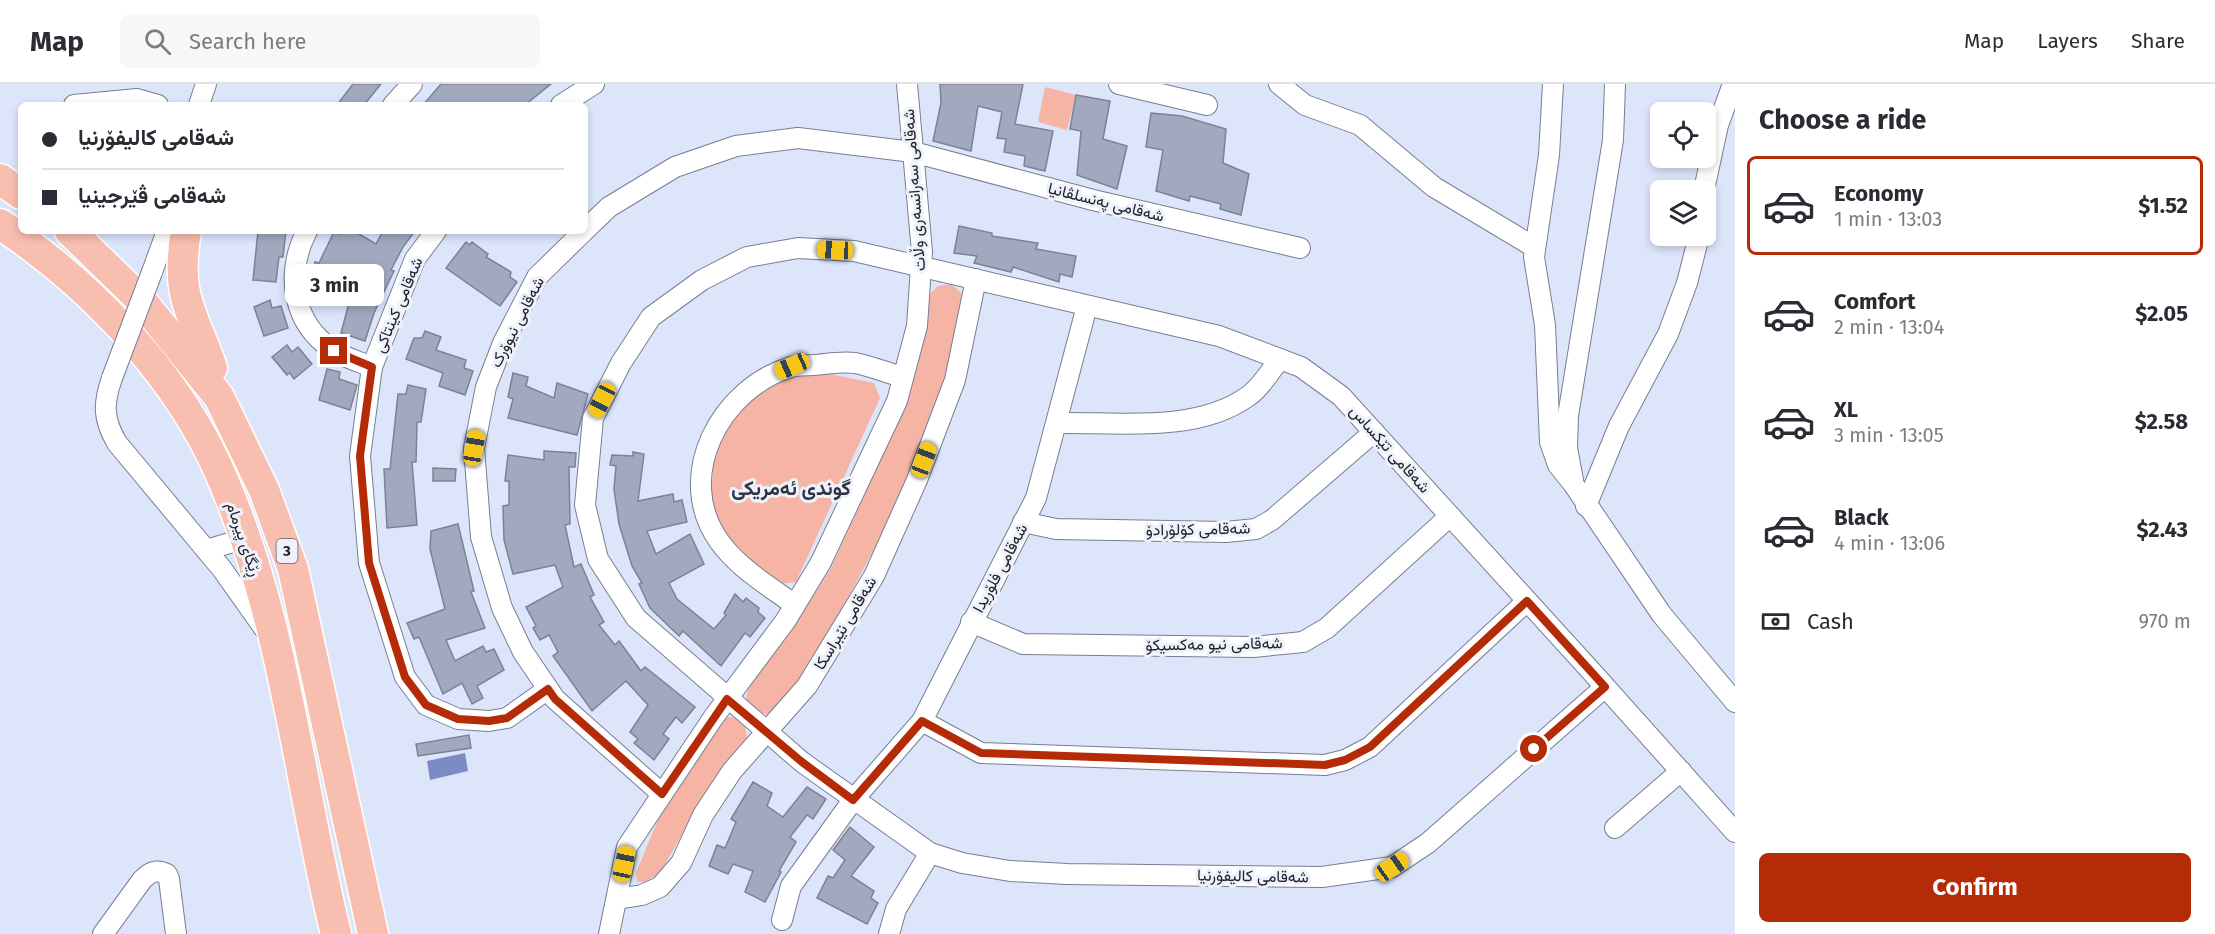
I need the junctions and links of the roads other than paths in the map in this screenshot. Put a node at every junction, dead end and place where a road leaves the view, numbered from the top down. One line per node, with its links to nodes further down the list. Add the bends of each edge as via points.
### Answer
1 (206, 84): 13 (street)
2 (219, 84): 14 (street)
3 (412, 84): 15 (street)
4 (594, 84): 16 (street)
5 (907, 84): 18 (street, شەقامی سەرانسەری وڵات)
6 (1119, 84): 17 (street)
7 (1279, 84): 32 (street, via 1305,105 1360,125 1434,187)
8 (1553, 84): 32 (street, via 1549,155)
9 (1615, 84): 43 (street, via 1613,140 1568,416 1567,448)
10 (1733, 84): 21 (street, via 1718,125)
11 (106, 102): 12 (street)
12 (148, 102)
13 (200, 102)
14 (213, 102)
15 (396, 102)
16 (566, 102)
17 (1207, 105)
18 (913, 152): 24 (street, شەقامی نیوۆرک, via 798,138 736,146 675,167 609,207); 33 (street, شەقامی پەنسلڤانیا, via 1093,200); 34 (street, شەقامی سەرانسەری وڵات)
19 (0, 178): 20 (highway); 22 (highway)
20 (18, 178)
21 (1706, 180)
22 (18, 192)
23 (0, 224): 47 (highway, ڕێگای پیرمام / 3, via 62,271 99,306 166,383 213,459)
24 (588, 227)
25 (73, 234): 40 (highway, 3, via 140,299)
26 (166, 234): 48 (street, bridge, via 104,409 111,433)
27 (186, 234): 40 (highway, via 182,288)
28 (306, 234): 38 (street, via 294,265 296,305 310,330 334,351)
29 (434, 234): 38 (street, شەقامی کینتاکی, via 414,260)
30 (581, 234): 54 (street, شەقامی نیوۆرک, via 537,277 503,343 486,387 474,448 481,537 502,608 523,652)
31 (1696, 246): 44 (street, via 1668,334 1619,426)
32 (1534, 247): 43 (street, via 1545,325 1550,442 1558,465)
33 (1300, 248)
34 (921, 266): 35 (street, شەقامی تێکساس); 39 (street, شەقامی سەرانسەری وڵات, via 917,326); 55 (street, شەقامی تێکساس, via 854,251 798,248 747,257 702,280 651,316 592,418 585,505 598,559 636,618)
35 (976, 279): 36 (street, شەقامی تێکساس); 58 (street, شەقامی نێبراسکا, via 955,380 917,480 874,576 807,686)
36 (1087, 306): 37 (street, شەقامی تێکساس, via 1219,336); 41 (street, شەقامی فلۆریدا)
37 (1280, 359): 41 (street, via 1250,396 1221,413 1185,421); 42 (street, شەقامی تێکساس, via 1301,367 1341,396)
38 (372, 367): 54 (street, شەقامی کینتاکی, via 360,456 369,563 405,677 426,705 458,719 507,718)
39 (903, 377): 50 (street, شەقامی سەرانسەری وڵات, via 897,401 836,530); 50 (street, via 853,362 792,366 737,398 715,425 700,484 704,512 718,541 741,566)
40 (219, 397): 70 (highway, 3, via 264,490 292,569)
41 (1058, 423): 46 (street, شەقامی فلۆریدا, via 1036,498)
42 (1374, 432): 45 (street, شەقامی تێکساس); 46 (street, شەقامی کۆلۆرادۆ, via 1256,530 1056,529)
43 (1574, 485): 44 (street)
44 (1586, 506): 56 (street, via 1662,615)
45 (1450, 516): 49 (street, شەقامی تێکساس); 51 (street, شەقامی نیو مەکسیکۆ, via 1327,628 1303,642 1253,647 1023,644)
46 (1023, 522): 51 (street, شەقامی فلۆریدا)
47 (243, 532): 48 (street, via 233,542); 52 (highway, ڕێگای پیرمام / 3)
48 (206, 550): 52 (street)
49 (1527, 601): 53 (street, شەقامی تێکساس); 57 (street, via 1370,747 1325,765 981,753)
50 (795, 605): 55 (street, شەقامی سەرانسەری وڵات)
51 (971, 622): 57 (street, شەقامی فلۆریدا)
52 (275, 643): 69 (highway, ڕێگای پیرمام / 3)
53 (1605, 687): 59 (street, شەقامی تێکساس); 64 (street, شەقامی کالیفۆرنیا, via 1428,843 1392,867 1322,877 1067,874 1010,871)
54 (548, 689): 60 (street, شەقامی نیوۆرک)
55 (727, 699): 58 (street); 60 (street, شەقامی سەرانسەری وڵات)
56 (1735, 702)
57 (922, 721): 61 (street, شەقامی فلۆریدا)
58 (766, 732): 61 (street); 65 (street, شەقامی نێبراسکا, via 732,771 703,815 681,863 660,887)
59 (1681, 771): 62 (street); 63 (street, شەقامی تێکساس)
60 (662, 794): 65 (street, شەقامی سەرانسەری وڵات, via 627,847)
61 (853, 800): 64 (street, شەقامی کالیفۆرنیا); 66 (street, شەقامی فلۆریدا, via 791,886)
62 (1615, 828)
63 (1735, 832)
64 (930, 853): 72 (street, via 896,909)
65 (616, 899): 71 (street, شەقامی سەرانسەری وڵات)
66 (782, 920)
67 (103, 934): 68 (street, via 142,880 160,871 169,879)
68 (176, 934)
69 (336, 934)
70 (373, 934)
71 (609, 934)
72 (889, 934)

